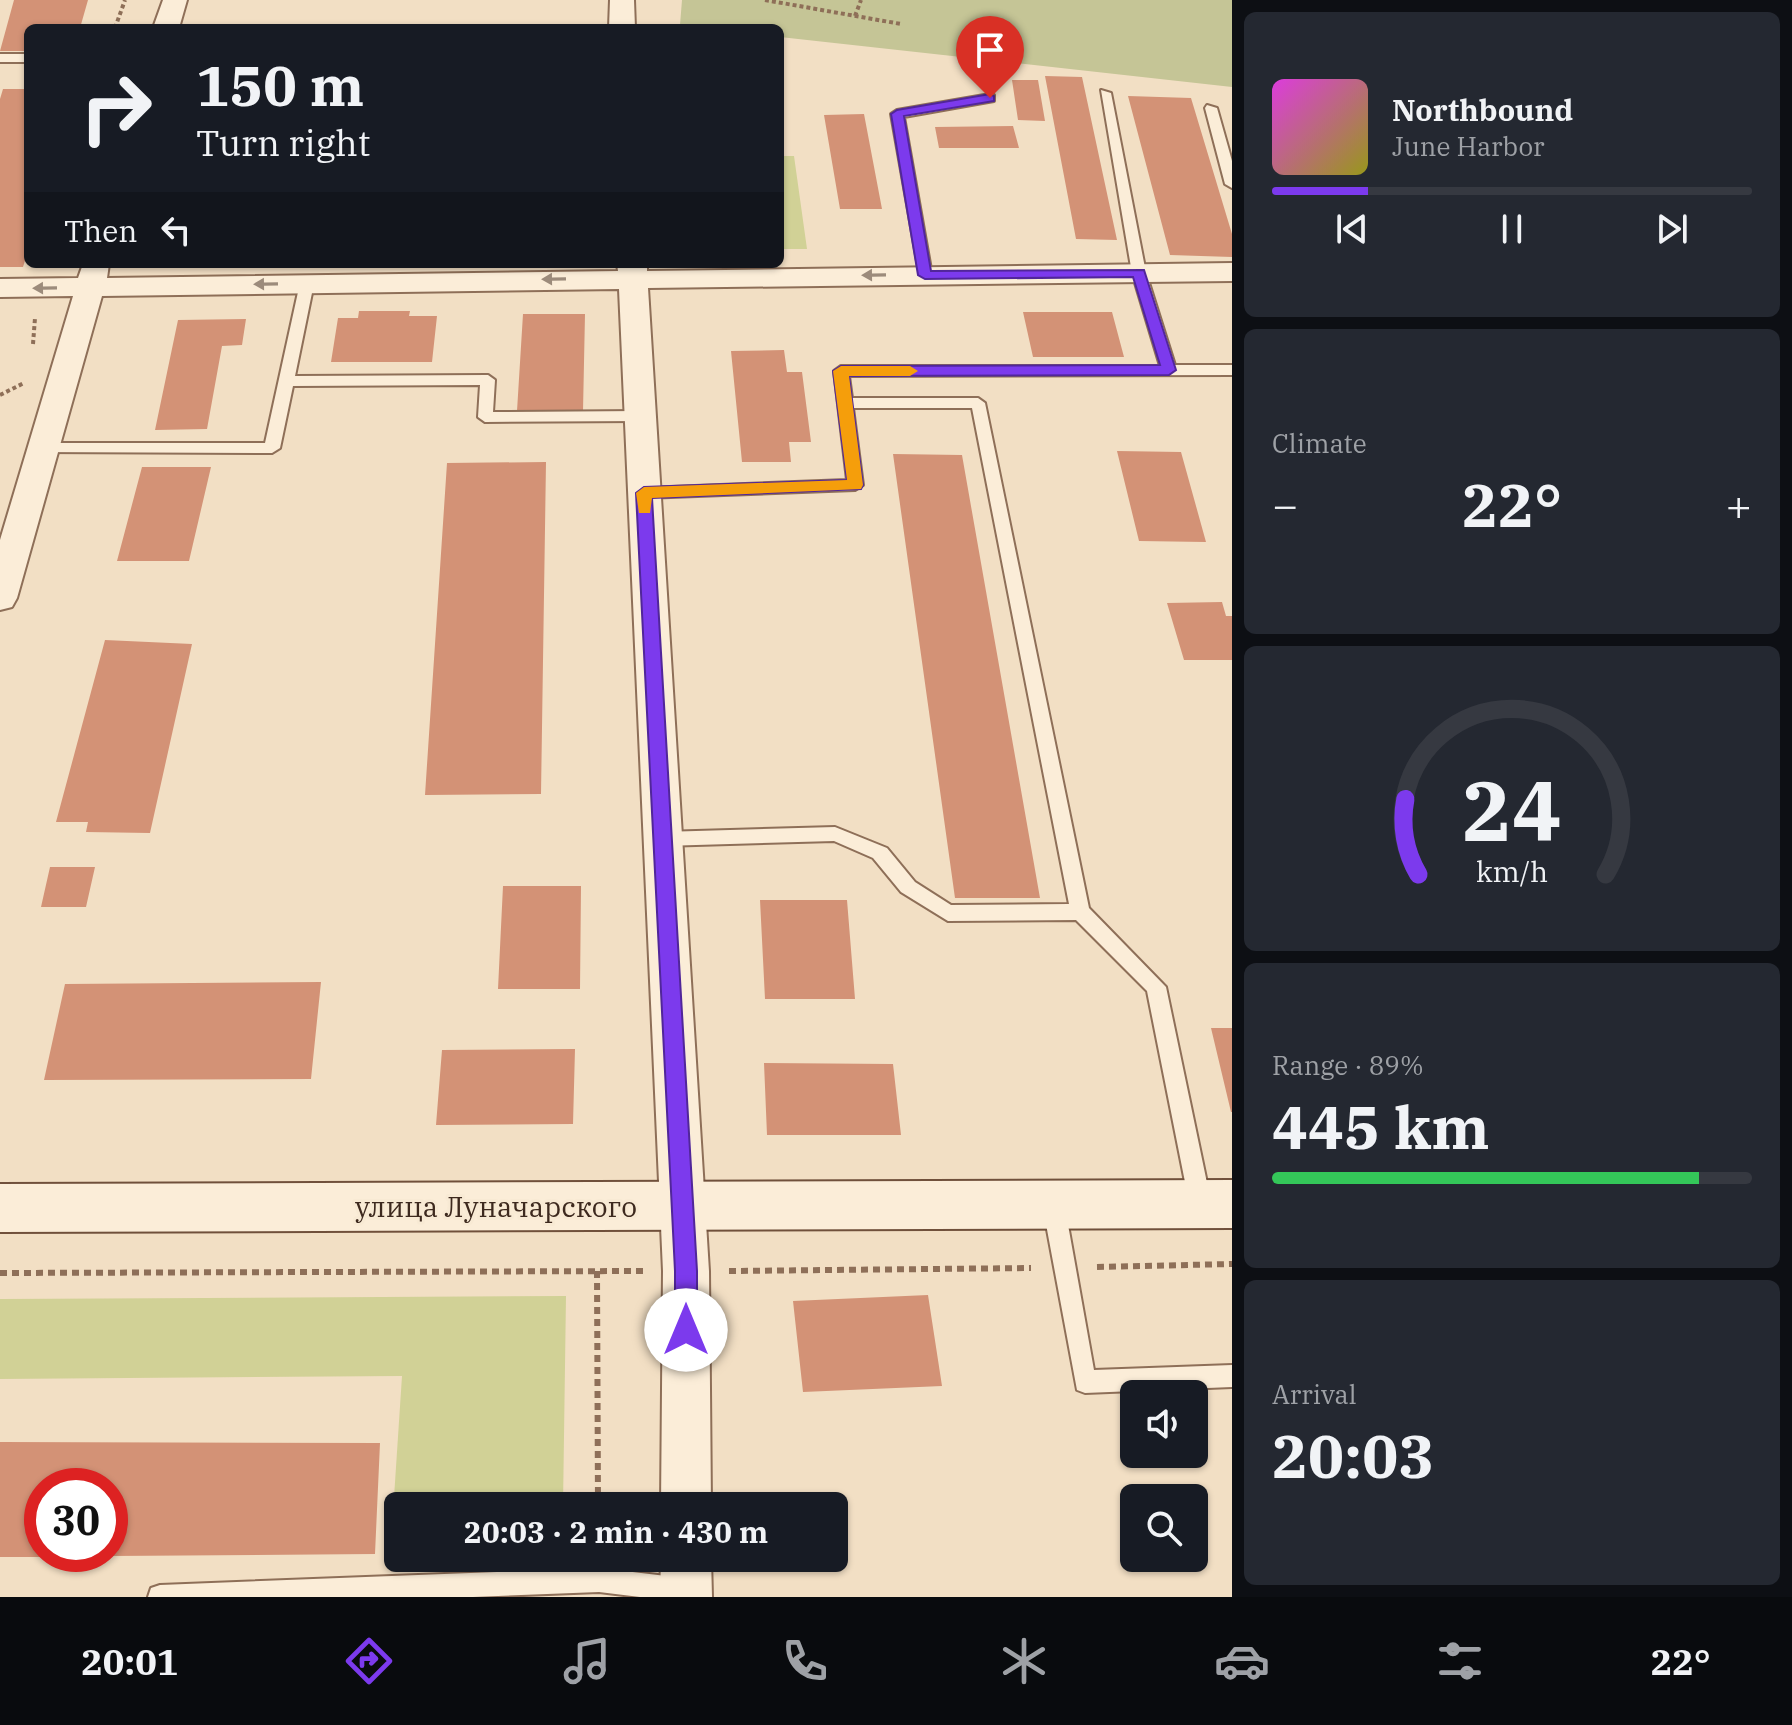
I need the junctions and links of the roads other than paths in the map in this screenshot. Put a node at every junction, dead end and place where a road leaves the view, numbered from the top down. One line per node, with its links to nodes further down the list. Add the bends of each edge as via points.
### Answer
1 (175, 0): 3 (street)
2 (622, 0): 4 (street)
3 (167, 24)
4 (622, 24)
5 (0, 58): 6 (lane)
6 (24, 58)
7 (1105, 93): 13 (lane)
8 (990, 98): 14 (lane, via 897,114)
9 (1211, 108): 10 (lane)
10 (1232, 184)
11 (632, 271): 14 (street, one-way to 11); 16 (street, one-way to 16); 22 (street)
12 (1232, 272): 13 (street)
13 (1139, 273): 14 (street); 18 (lane)
14 (925, 275)
15 (93, 276): 16 (street, one-way to 15); 17 (street, one-way to 17); 23 (street)
16 (307, 283): 20 (lane)
17 (0, 288)
18 (1169, 370): 19 (lane); 21 (lane, via 841,371)
19 (1232, 370)
20 (284, 381): 22 (lane, via 488,380 485,417); 23 (lane, via 272,448)
21 (845, 403): 24 (lane, via 855,485); 27 (lane, via 978,403)
22 (640, 416): 24 (street)
23 (41, 448): 25 (street)
24 (644, 493): 26 (street)
25 (0, 598)
26 (662, 839): 27 (lane, via 835,834 880,853 908,887 948,913); 29 (street)
27 (1080, 912): 28 (lane, via 1156,987)
28 (1216, 1204): 30 (street, улица Луначарского)
29 (682, 1205): 30 (street, улица Луначарского); 31 (street, улица Луначарского); 33 (street)
30 (1054, 1205): 32 (lane, via 1085,1382)
31 (0, 1208)
32 (1232, 1376)
33 (686, 1492)
34 (686, 1582): 35 (lane, via 599,1580)
35 (270, 1595): 36 (lane)
36 (160, 1597)

